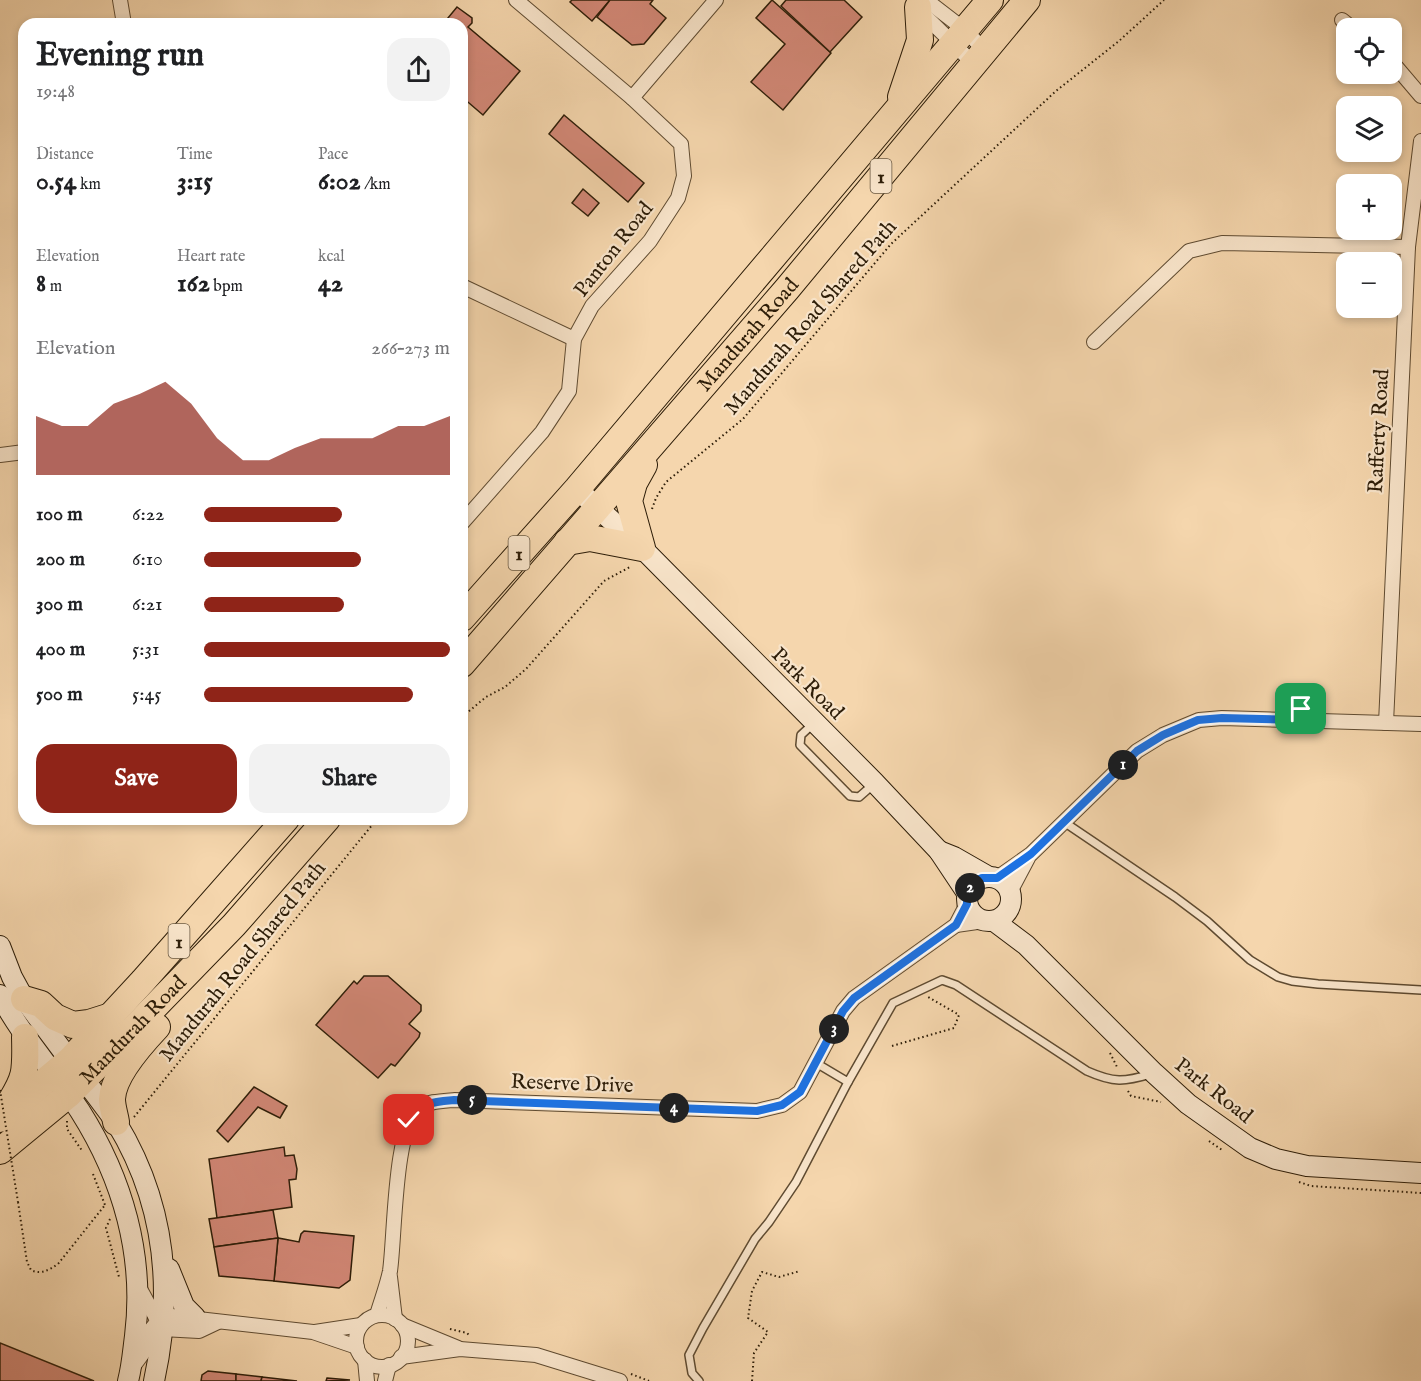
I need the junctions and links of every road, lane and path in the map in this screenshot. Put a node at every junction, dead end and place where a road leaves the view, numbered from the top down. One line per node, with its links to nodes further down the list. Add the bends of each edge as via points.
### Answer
1 (120, 0): 8 (street)
2 (516, 0): 13 (street, Panton Road)
3 (716, 0): 13 (street)
4 (990, 0): 9 (highway, Mandurah Road / 1)
5 (1027, 0): 10 (highway, Mandurah Road / 1)
6 (1164, 0): 25 (path, Mandurah Road Shared Path, via 1056,91 891,244 743,418 666,482)
7 (919, 2): 9 (street, via 922,15); 14 (highway, via 920,40)
8 (123, 18)
9 (959, 37): 10 (street); 14 (highway, Mandurah Road / 1)
10 (980, 57): 20 (highway, Mandurah Road / 1)
11 (1402, 74): 12 (street)
12 (1421, 96)
13 (632, 98): 18 (street, Panton Road, via 681,144 684,176 678,198 650,241 592,306)
14 (894, 114): 23 (highway, Mandurah Road / 1)
15 (1421, 141): 16 (street, Rafferty Road)
16 (1408, 247): 19 (street, via 1222,243 1189,251); 32 (street, Rafferty Road)
17 (468, 289): 18 (street)
18 (574, 339): 26 (street, Panton Road, via 569,391 542,432)
19 (1094, 342)
20 (667, 428): 24 (highway, Mandurah Road / 1); 28 (highway, via 634,483 629,501)
21 (18, 453): 22 (street)
22 (0, 455)
23 (581, 484): 24 (street, Park Road); 29 (highway, Mandurah Road / 1)
24 (602, 502): 27 (highway, Mandurah Road / 1); 28 (street, Park Road)
25 (651, 513)
26 (468, 516)
27 (567, 542): 28 (highway, via 590,538); 30 (highway, Mandurah Road / 1)
28 (645, 551): 31 (path, via 630,566 604,581 526,669); 38 (street, Park Road)
29 (468, 611)
30 (468, 657)
31 (468, 712)
32 (1386, 723): 33 (street); 34 (street, via 1198,720 1137,751)
33 (1421, 724)
34 (1064, 822): 39 (street); 47 (lane, via 1161,887 1250,960 1278,977 1318,984)
35 (281, 825): 49 (highway, Mandurah Road / 1)
36 (322, 825): 42 (highway, Mandurah Road / 1)
37 (372, 825): 59 (path, Mandurah Road Shared Path)
38 (939, 852): 39 (street, Park Road); 40 (street, Park Road)
39 (1002, 887): 40 (street, via 975,881); 41 (street, via 1006,914); 44 (street, Park Road)
40 (967, 899): 41 (street, via 973,915); 43 (street, Reserve Drive)
41 (989, 921): 43 (street, Reserve Drive); 44 (street, Park Road)
42 (234, 925): 55 (highway, Mandurah Road / 1); 56 (highway, via 215,963 140,1046)
43 (956, 925): 52 (street, Reserve Drive, via 854,998)
44 (1026, 945): 53 (street, Park Road)
45 (0, 946): 48 (street, via 12,977)
46 (917, 990): 51 (path, via 959,1015 954,1028); 53 (lane, via 948,981 1107,1080); 54 (lane, via 893,1003)
47 (1421, 990)
48 (12, 997): 49 (highway, via 41,1004 55,1017 73,1025); 50 (street); 55 (street)
49 (112, 1015): 55 (highway, Mandurah Road / 1)
50 (25, 1037): 55 (street); 58 (highway, via 26,1067 21,1086)
51 (892, 1046)
52 (816, 1063): 54 (lane); 67 (street, Reserve Drive, via 800,1092 782,1105 757,1111 454,1100 434,1101 419,1108 409,1120 402,1144)
53 (1154, 1073): 63 (street, Park Road, via 1224,1131 1276,1159 1317,1167)
54 (848, 1082): 90 (lane, via 796,1182 755,1239 689,1355 692,1373)
55 (69, 1085): 58 (highway, Mandurah Road / 1); 59 (street); 60 (highway, Mandurah Road / 1); 61 (path, via 67,1129); 68 (street, via 114,1175 130,1227 137,1264)
56 (114, 1089): 59 (highway, via 112,1103); 59 (path, via 126,1100)
57 (0, 1090): 62 (path, bridge, via 31,1270 39,1273 58,1264 105,1205)
58 (0, 1118)
59 (123, 1122): 65 (street, via 157,1221)
60 (0, 1151)
61 (87, 1159)
62 (91, 1168)
63 (1421, 1173)
64 (112, 1214): 68 (path, via 106,1228)
65 (164, 1259): 70 (street, via 184,1306); 71 (street)
66 (800, 1271): 91 (path, via 779,1276 762,1272 752,1291 748,1318 768,1332 754,1353)
67 (389, 1272): 69 (street, Reserve Drive); 73 (street, Reserve Drive)
68 (129, 1283): 71 (street); 83 (street, via 136,1326)
69 (376, 1315): 73 (street); 74 (street)
70 (195, 1317): 71 (street); 72 (street)
71 (161, 1322): 72 (street, via 199,1331); 83 (street, via 148,1333 143,1353); 86 (street)
72 (218, 1322): 76 (street)
73 (399, 1322): 79 (street); 80 (street, via 407,1341)
74 (361, 1325): 76 (street); 78 (street)
75 (442, 1327): 77 (path, via 467,1333)
76 (313, 1332): 78 (street)
77 (475, 1340)
78 (357, 1347): 81 (street)
79 (460, 1349): 80 (street); 84 (street, via 536,1355)
80 (401, 1357): 82 (street)
81 (365, 1360): 82 (street); 87 (street)
82 (389, 1365): 88 (street)
83 (129, 1376)
84 (622, 1376): 85 (path)
85 (643, 1380): 89 (path)
86 (154, 1381)
87 (367, 1381)
88 (385, 1381)
89 (649, 1381)
90 (699, 1381)
91 (752, 1381)

